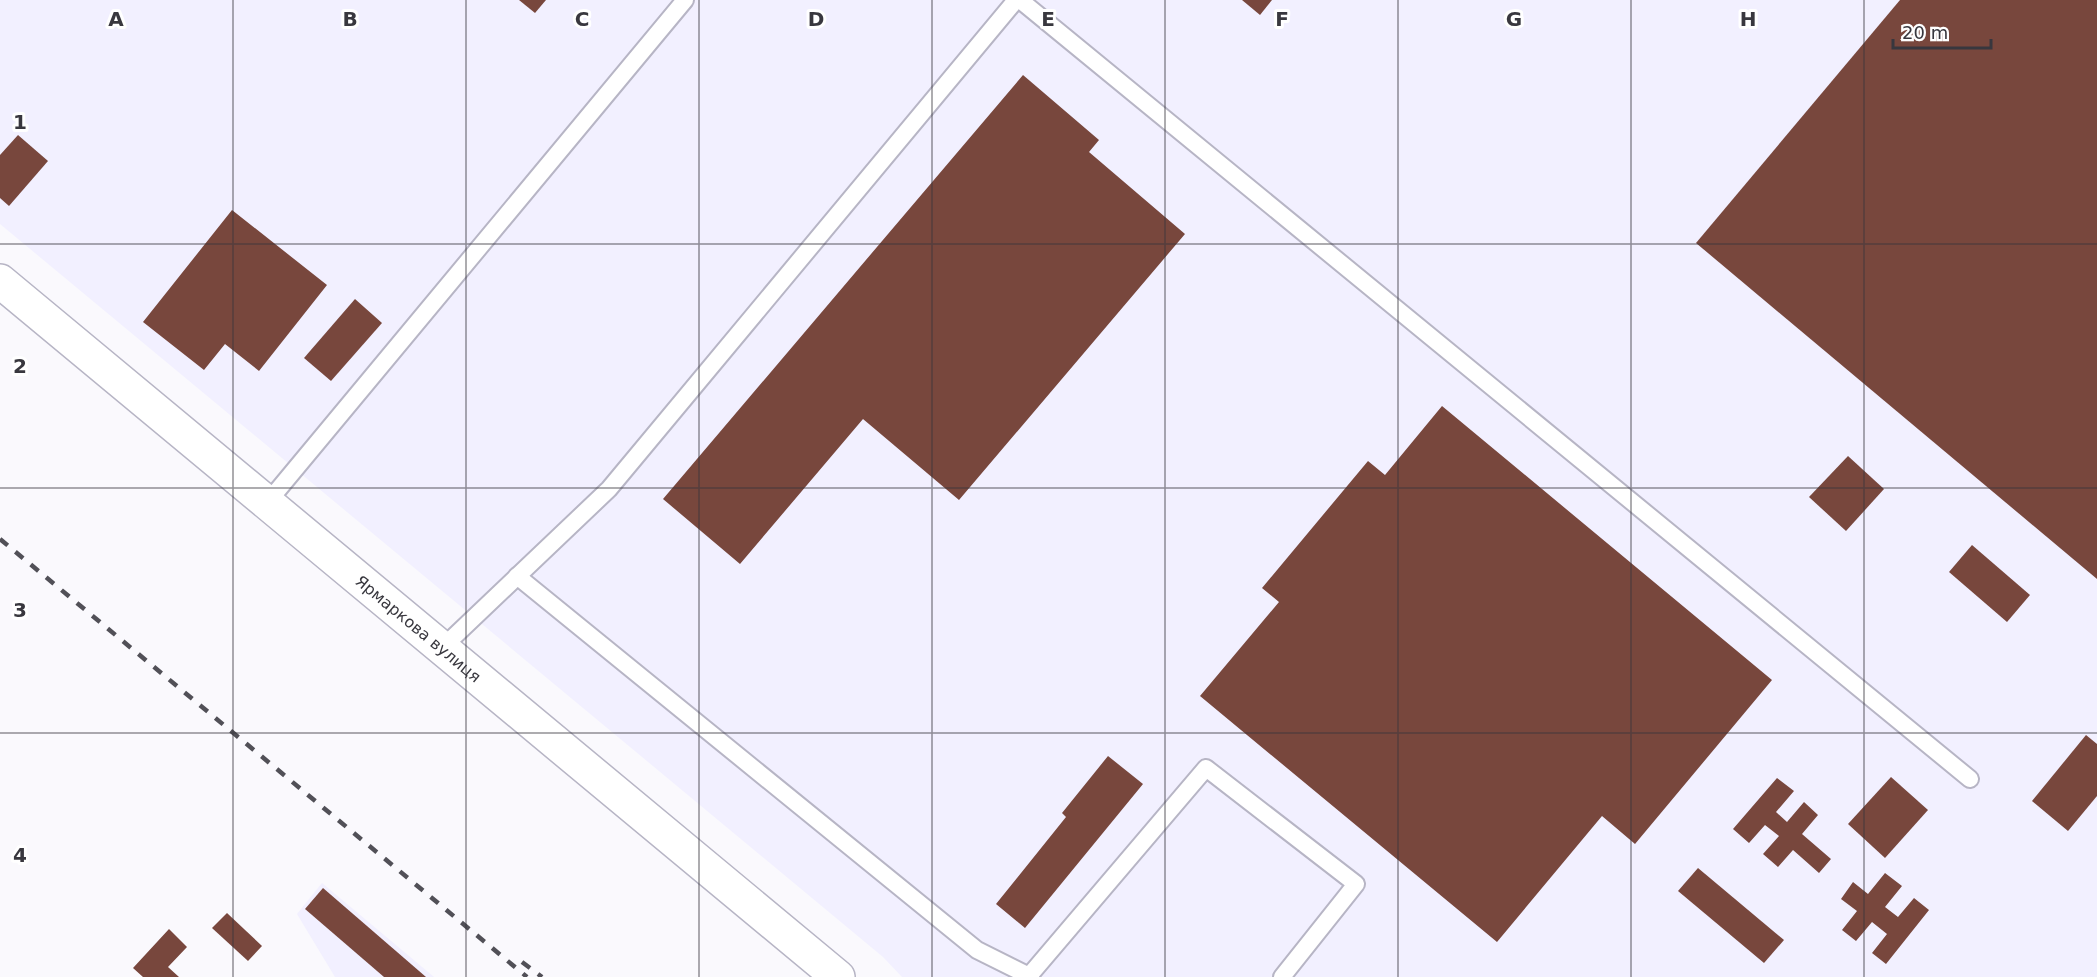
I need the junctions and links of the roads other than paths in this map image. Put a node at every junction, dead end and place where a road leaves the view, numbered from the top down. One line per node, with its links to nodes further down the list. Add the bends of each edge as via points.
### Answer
1 (685, 0): 4 (lane)
2 (1018, 0): 5 (lane, via 609,489); 7 (lane)
3 (0, 281): 4 (street, Ярмаркова вулиця)
4 (267, 503): 6 (street, Ярмаркова вулиця)
5 (517, 576): 6 (lane); 8 (lane, via 977,950)
6 (442, 648): 9 (street, Ярмаркова вулиця)
7 (1970, 779)
8 (1030, 976): 10 (lane, via 1206,768 1356,884)
9 (838, 977)
10 (1282, 977)

